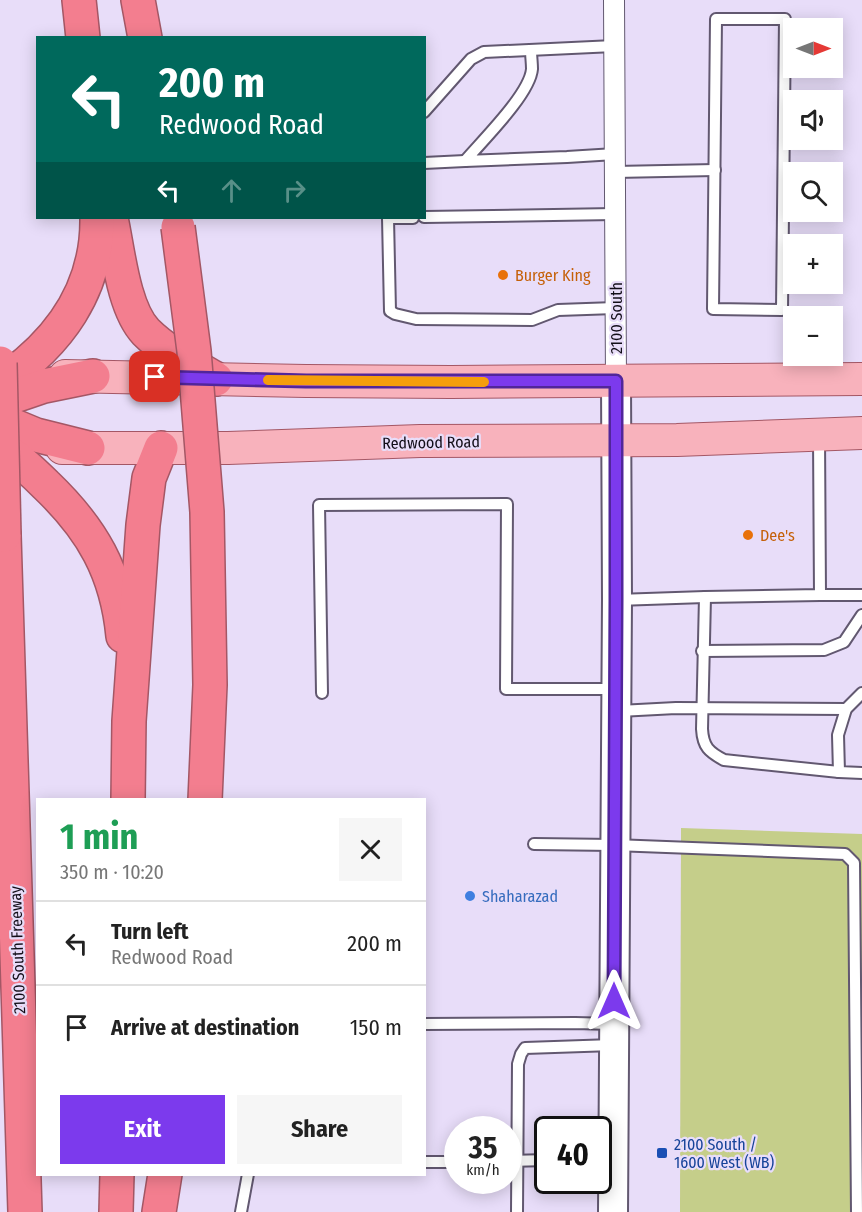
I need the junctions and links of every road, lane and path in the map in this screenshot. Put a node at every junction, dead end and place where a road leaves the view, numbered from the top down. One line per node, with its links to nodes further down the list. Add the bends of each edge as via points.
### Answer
1 (79, 0): 4 (highway)
2 (138, 0): 5 (highway)
3 (614, 0): 6 (street, 2100 South)
4 (83, 36)
5 (145, 36)
6 (614, 46): 7 (lane); 11 (street, 2100 South)
7 (531, 50): 8 (lane, via 484,52 471,59); 9 (lane, via 528,84)
8 (426, 110)
9 (465, 161): 10 (lane); 11 (lane, via 567,157)
10 (426, 163)
11 (615, 163): 12 (lane); 13 (street, 2100 South)
12 (715, 170): 12 (lane, via 713,309 782,310 785,19 716,19)
13 (615, 214): 14 (lane); 19 (street, 2100 South)
14 (426, 217)
15 (97, 219): 21 (highway, via 92,266 79,300 46,345)
16 (111, 219): 22 (highway, via 136,318 158,342)
17 (176, 219): 46 (highway, bridge, via 194,351 207,512 210,685)
18 (388, 219): 19 (lane, via 390,312 395,314 416,319 532,320 558,310)
19 (615, 308): 24 (street, 2100 South)
20 (93, 376): 21 (highway, via 44,386); 22 (main road)
21 (2, 379): 58 (highway, 2100 South Freeway, bridge)
22 (216, 379): 24 (main road)
23 (862, 379): 24 (main road)
24 (616, 381): 28 (street, 2100 South)
25 (862, 433): 26 (main road, Redwood Road)
26 (819, 435): 28 (main road, Redwood Road); 31 (lane)
27 (1, 440): 29 (highway, via 36,435); 42 (highway, via 70,510 104,561 122,625)
28 (616, 440): 30 (main road, Redwood Road); 34 (street, 2100 South)
29 (88, 448): 30 (main road, Redwood Road)
30 (161, 448): 42 (highway, via 147,488)
31 (820, 595): 32 (lane); 33 (lane)
32 (862, 595)
33 (705, 597): 34 (lane); 36 (lane)
34 (616, 600): 39 (street, 2100 South)
35 (862, 615): 36 (lane, via 844,642 824,650)
36 (702, 651): 40 (lane)
37 (322, 693): 39 (lane, via 319,505 507,504 506,689)
38 (862, 693): 41 (lane)
39 (615, 700): 40 (lane); 48 (street, 2100 South)
40 (702, 709): 41 (lane); 43 (lane, via 705,744 711,753 724,760)
41 (846, 709): 43 (lane, via 838,735)
42 (129, 721): 45 (highway)
43 (840, 772): 44 (lane)
44 (862, 773)
45 (128, 798)
46 (205, 798)
47 (534, 844): 48 (lane)
48 (614, 845): 50 (street, 2100 South); 64 (lane, via 845,854 854,863)
49 (426, 1024): 50 (lane, via 564,1023)
50 (613, 1034): 51 (lane, via 525,1048 518,1064); 63 (street, 2100 South, via 609,1158)
51 (515, 1116)
52 (426, 1162): 53 (lane)
53 (444, 1162)
54 (117, 1176): 59 (highway)
55 (165, 1176): 60 (highway)
56 (248, 1176): 61 (lane)
57 (516, 1194): 62 (lane)
58 (25, 1212)
59 (116, 1212)
60 (159, 1212)
61 (241, 1212)
62 (517, 1212)
63 (613, 1212)
64 (857, 1212)

